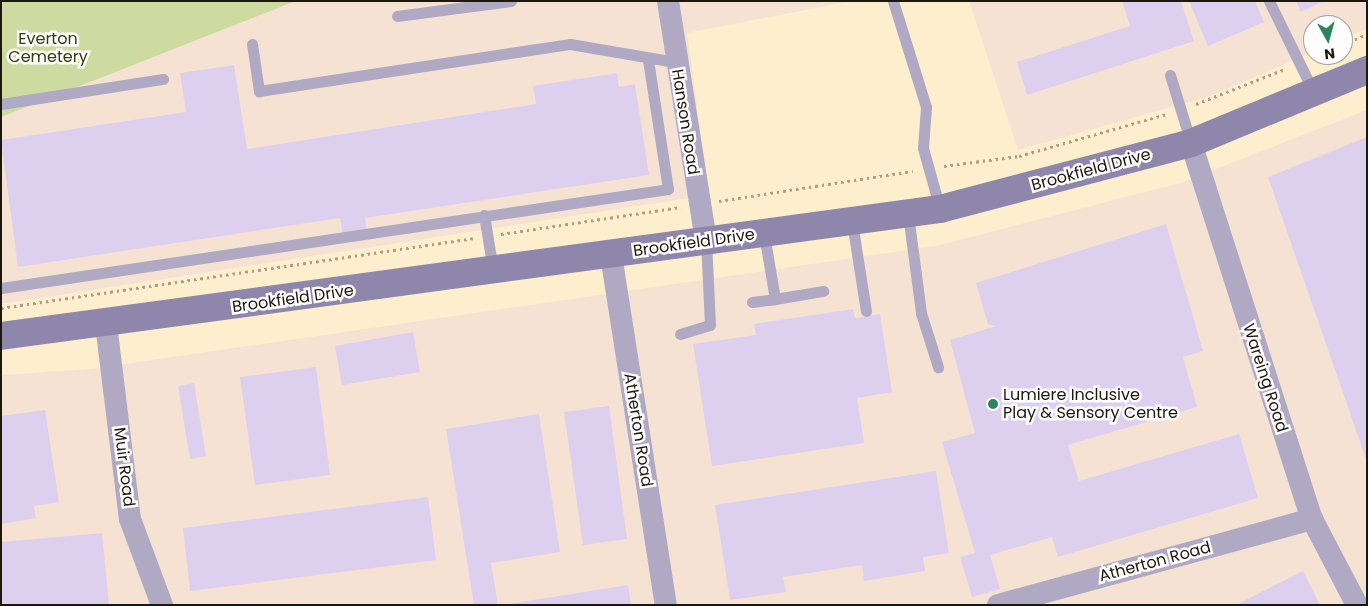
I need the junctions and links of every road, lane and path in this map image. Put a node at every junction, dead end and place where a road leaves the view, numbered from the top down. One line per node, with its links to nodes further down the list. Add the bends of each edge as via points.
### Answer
1 (511, 1): 5 (lane)
2 (668, 1): 10 (street, Hanson Road)
3 (894, 1): 17 (lane, via 926,107 923,148)
4 (1269, 1): 14 (lane)
5 (397, 16)
6 (1367, 34): 7 (path)
7 (1353, 40)
8 (252, 44): 9 (lane, via 259,91 570,44)
9 (648, 60): 10 (lane); 19 (lane, via 668,189)
10 (675, 62): 22 (street, Hanson Road)
11 (1367, 70): 14 (street, Brookfield Drive)
12 (1170, 75): 16 (lane)
13 (163, 79): 15 (lane)
14 (1314, 92): 16 (street, Brookfield Drive)
15 (1, 104)
16 (1191, 143): 17 (street, Brookfield Drive); 34 (street, Wareing Road)
17 (940, 209): 18 (street, Brookfield Drive)
18 (908, 214): 20 (street, Brookfield Drive); 33 (lane, via 919,304)
19 (484, 215): 24 (lane); 25 (lane)
20 (852, 222): 21 (street, Brookfield Drive); 29 (lane)
21 (764, 234): 22 (street, Brookfield Drive); 27 (lane)
22 (706, 241): 23 (street, Brookfield Drive); 31 (lane, via 710,325)
23 (611, 255): 24 (street, Brookfield Drive); 36 (street, Atherton Road)
24 (493, 271): 30 (street, Brookfield Drive)
25 (1, 288)
26 (823, 292): 27 (lane)
27 (775, 299): 28 (lane)
28 (752, 302)
29 (866, 311)
30 (106, 324): 32 (street, Brookfield Drive); 35 (street, Muir Road, via 130,519)
31 (680, 334)
32 (1, 336)
33 (938, 367)
34 (1312, 519): 37 (street, Atherton Road); 38 (street, Wareing Road)
35 (162, 605)
36 (666, 605)
37 (998, 605)
38 (1357, 605)

